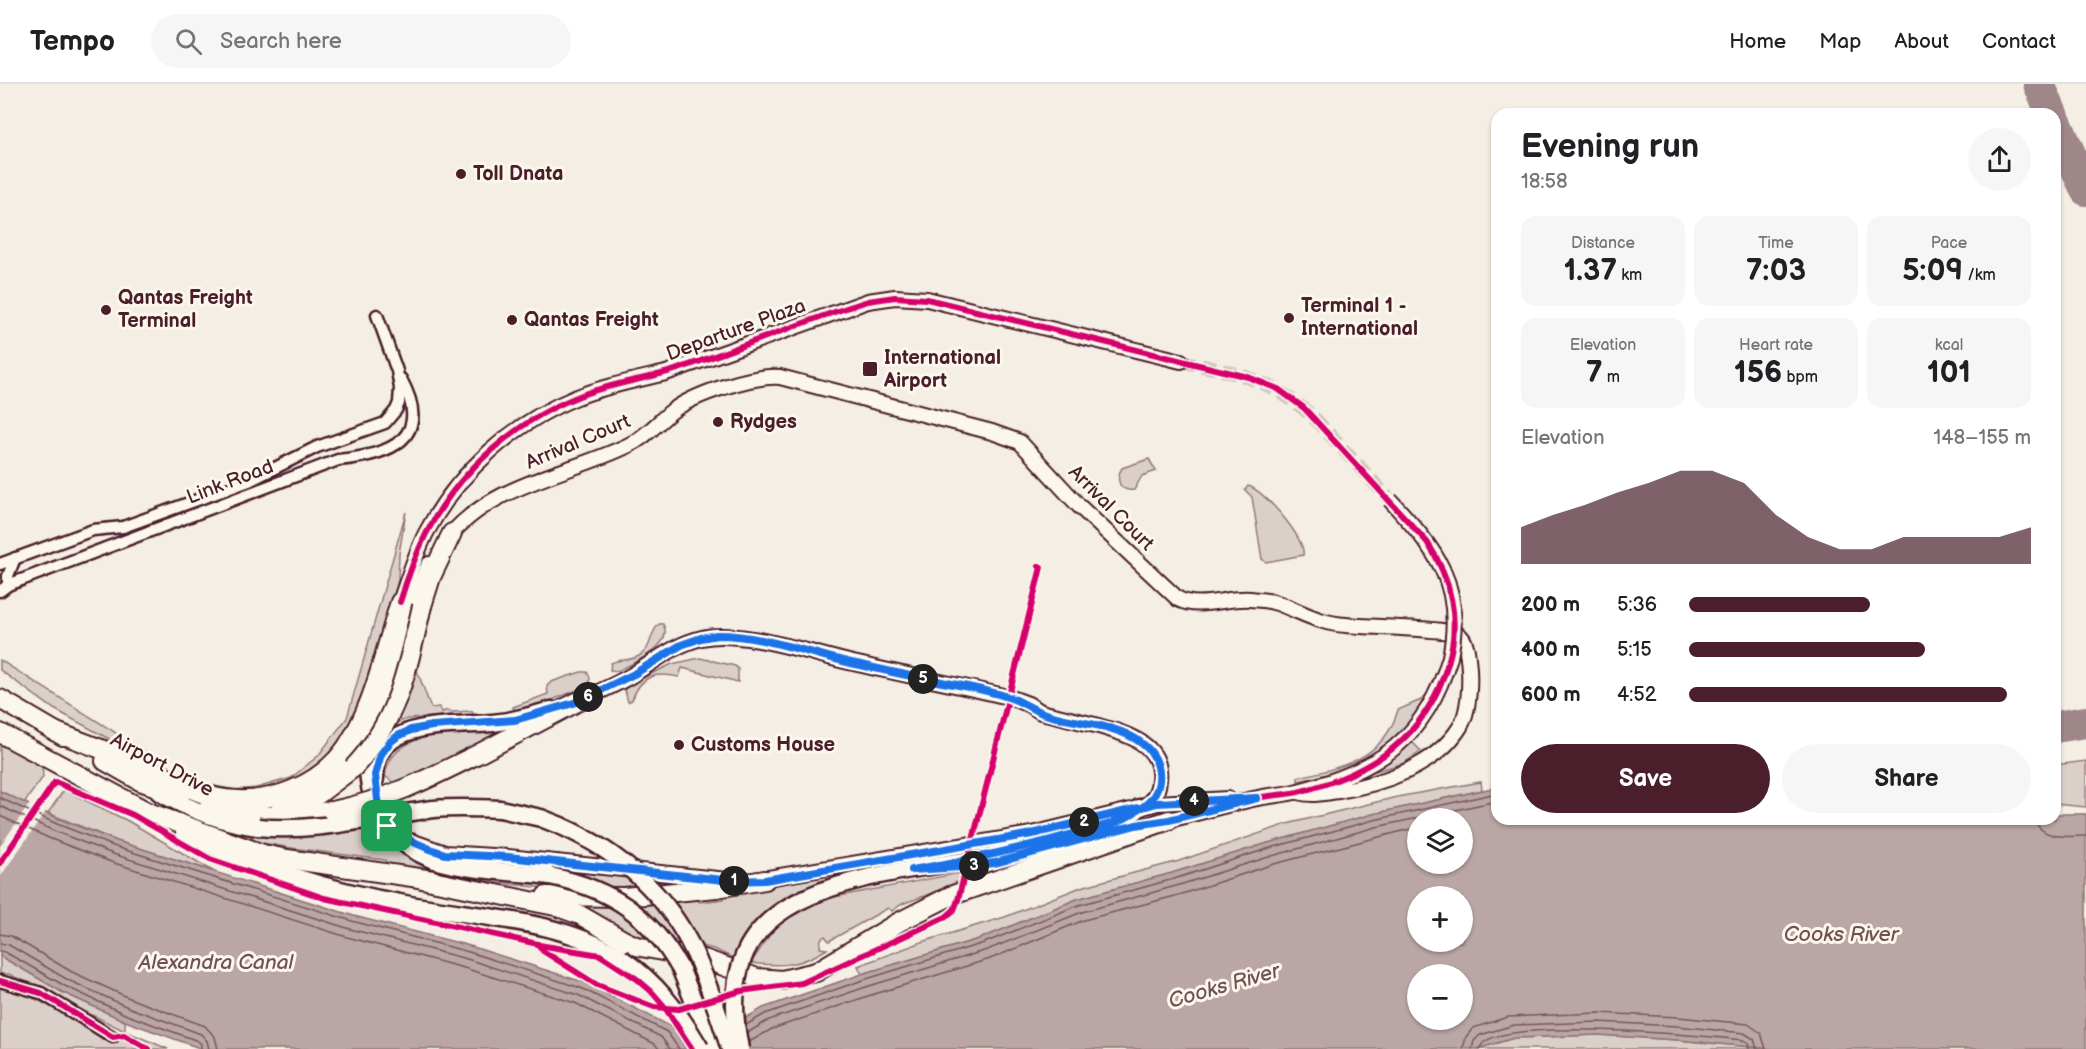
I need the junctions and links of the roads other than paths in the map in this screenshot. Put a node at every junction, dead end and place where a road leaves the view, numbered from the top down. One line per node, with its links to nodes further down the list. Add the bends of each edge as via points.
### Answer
1 (377, 315): 3 (street, Link Road)
2 (1181, 361): 9 (street, Departure Plaza, bridge, via 927,298 903,296 868,301 677,369 607,387 555,407 512,433 465,477 433,520 413,563)
3 (397, 371): 6 (street, Link Road, via 399,403 385,423 317,447 249,481 123,527 93,530); 8 (street, Link Road, via 412,405 413,419 409,434 394,447 366,457 338,460)
4 (1390, 500): 17 (street, bridge, via 1427,542 1449,587 1454,616 1444,679 1411,733 1386,755 1354,772)
5 (457, 528): 9 (highway, via 431,577); 17 (street, Arrival Court, via 493,500 629,446 672,411 747,379 780,376 992,432 1020,442 1079,506 1178,600 1194,604 1265,600 1335,624 1461,636 1469,666 1466,710 1460,727 1438,750 1404,772 1373,783 1327,793)
6 (15, 558): 7 (street, Link Road); 8 (street)
7 (0, 564)
8 (4, 588)
9 (412, 600): 10 (highway); 15 (highway, bridge, via 400,692)
10 (390, 635): 13 (highway, via 369,703 344,752 312,780 276,796 250,800 210,795); 15 (main road, via 381,689)
11 (0, 699): 13 (highway, Airport Drive)
12 (577, 702): 19 (street, via 692,641 717,635 738,637 1009,697 1041,712 1124,733 1148,747 1159,767 1158,789); 23 (highway, bridge, via 427,779 363,804); 24 (main road, via 515,720 432,726 398,736 381,754 375,775 378,800)
13 (54, 731): 16 (highway, Airport Drive)
14 (0, 734): 20 (highway)
15 (360, 765): 21 (highway, via 302,803 273,812); 24 (main road, via 379,815)
16 (140, 781): 21 (highway); 23 (main road, Airport Drive, via 205,815 226,821)
17 (1298, 792): 18 (street)
18 (1257, 798): 19 (street); 22 (street)
19 (1141, 807): 25 (main road, via 1120,821 1045,843); 27 (street, via 1032,834)
20 (148, 812): 26 (highway, via 263,854); 30 (main road, bridge, via 214,847 294,876 387,901 563,931 595,943 648,979 670,1002)
21 (233, 812): 23 (highway)
22 (1169, 820): 25 (main road, via 1136,825 995,863); 26 (highway, via 950,896 816,972 782,980 757,978 704,959 636,946 555,906)
23 (261, 821): 32 (main road, Airport Drive, bridge, via 288,829 310,828 435,809 478,808 541,818 580,834 632,870 674,917 695,954)
24 (390, 830): 27 (street, via 445,854 643,870 712,880); 31 (main road, bridge, via 413,850 442,862 550,876 611,896 640,916 668,948 681,970)
25 (912, 870): 33 (main road, bridge, via 836,885 796,901 768,922 749,946 736,980 735,1021)
26 (422, 879): 27 (highway, via 553,897 675,893)
27 (765, 880)
28 (0, 981): 29 (street, via 41,993)
29 (113, 1038)
30 (701, 1049)
31 (712, 1049)
32 (730, 1049)
33 (740, 1049)

